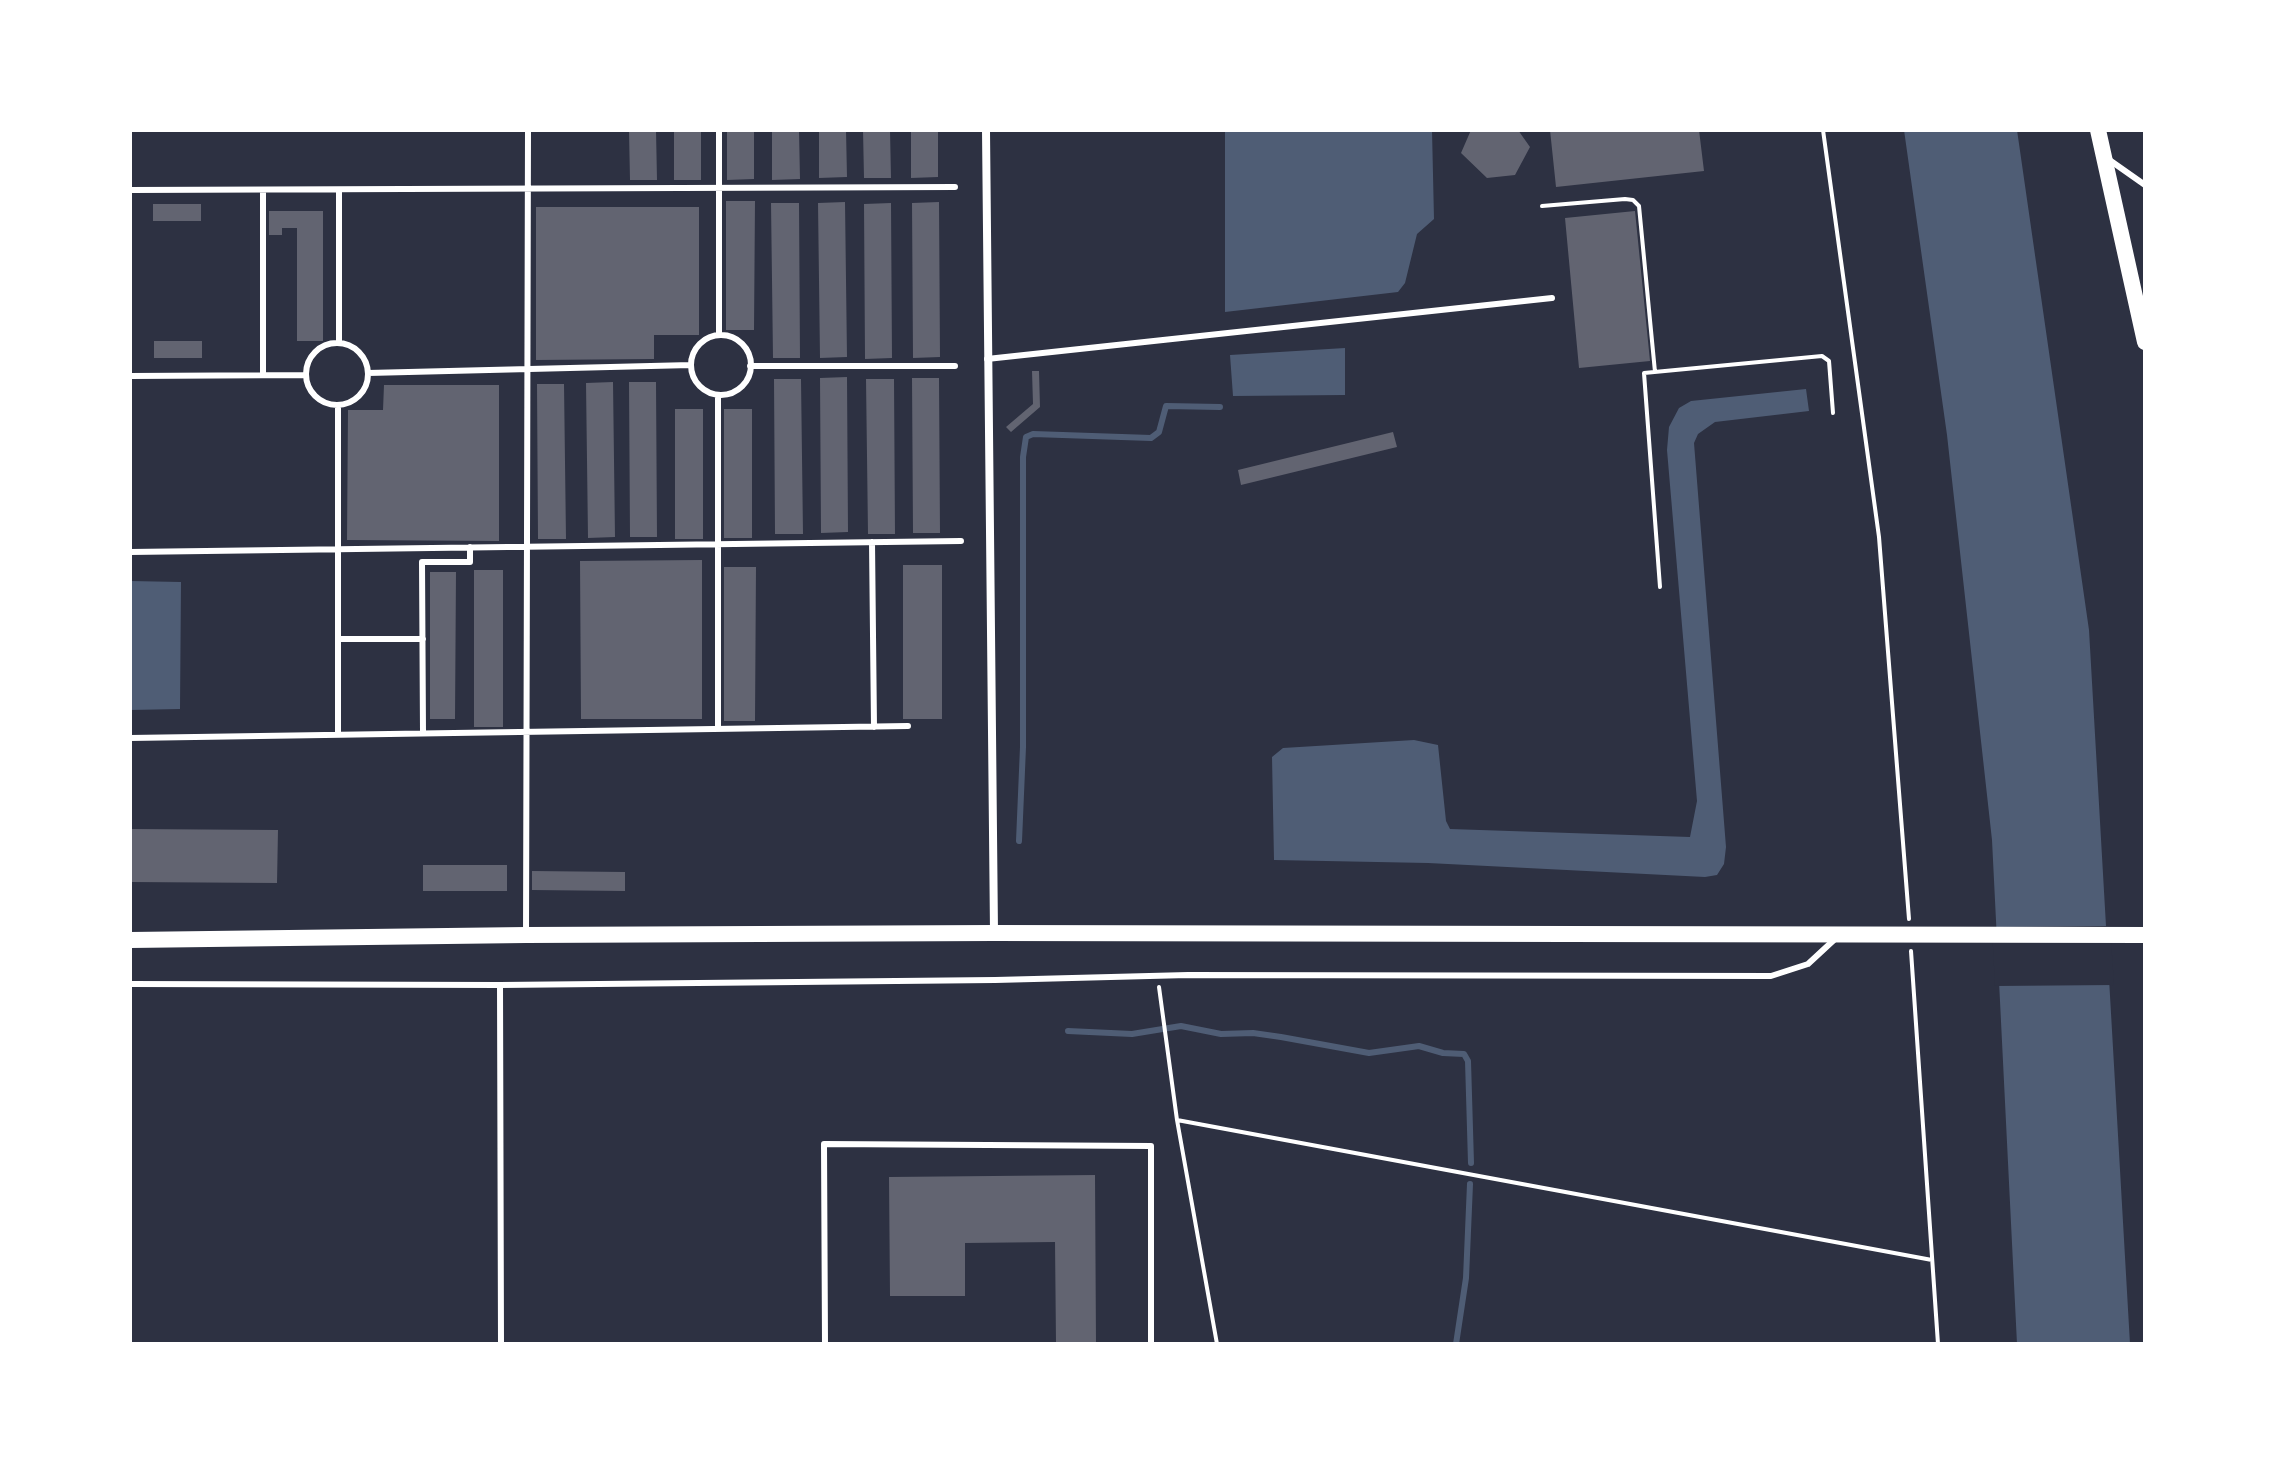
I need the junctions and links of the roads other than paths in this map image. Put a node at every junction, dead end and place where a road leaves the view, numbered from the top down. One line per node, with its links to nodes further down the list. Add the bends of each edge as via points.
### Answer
1 (528, 130): 9 (lane)
2 (719, 130): 8 (lane)
3 (986, 130): 17 (street)
4 (2098, 130): 5 (main road)
5 (2102, 155): 6 (lane); 15 (main road)
6 (2145, 185)
7 (955, 187): 8 (lane)
8 (719, 188): 9 (lane); 14 (lane)
9 (528, 189): 12 (lane); 21 (lane)
10 (130, 190): 11 (lane)
11 (263, 190): 12 (lane); 23 (lane)
12 (339, 190): 16 (lane)
13 (1552, 298): 17 (lane)
14 (719, 335): 18 (lane, via 697,346); 19 (lane, via 742,343)
15 (2145, 342)
16 (339, 343): 22 (lane, via 360,353); 24 (lane, via 313,355)
17 (987, 359): 44 (street)
18 (691, 365): 21 (lane); 26 (lane, via 697,383)
19 (750, 366): 20 (lane); 26 (lane, via 740,388)
20 (955, 366)
21 (528, 369): 22 (lane); 32 (lane)
22 (368, 373): 27 (lane, via 363,391 348,404)
23 (263, 375): 24 (lane); 25 (lane)
24 (306, 375): 27 (lane, via 320,400)
25 (130, 376)
26 (718, 395): 30 (lane)
27 (338, 405): 33 (lane)
28 (961, 541): 29 (lane)
29 (872, 542): 30 (lane); 38 (lane)
30 (718, 544): 32 (lane); 39 (lane)
31 (470, 547): 32 (lane); 33 (lane); 36 (lane, via 470,562 422,562)
32 (528, 547): 40 (lane)
33 (338, 549): 34 (lane); 35 (lane)
34 (130, 552)
35 (338, 639): 36 (lane); 42 (lane)
36 (423, 639): 41 (lane)
37 (908, 726): 38 (lane)
38 (874, 727): 39 (lane)
39 (718, 729): 40 (lane)
40 (528, 732): 41 (lane); 45 (lane)
41 (423, 733): 42 (lane)
42 (338, 735): 43 (lane)
43 (130, 738)
44 (994, 933): 45 (main road); 47 (main road)
45 (526, 935): 48 (main road)
46 (2145, 935): 47 (main road)
47 (1838, 936): 50 (lane, via 1808,964 1771,976 1157,976)
48 (130, 940)
49 (130, 984): 50 (lane)
50 (500, 985): 51 (lane)
51 (501, 1344)
52 (825, 1344): 53 (lane, via 824,1144 1151,1146)
53 (1151, 1344)

